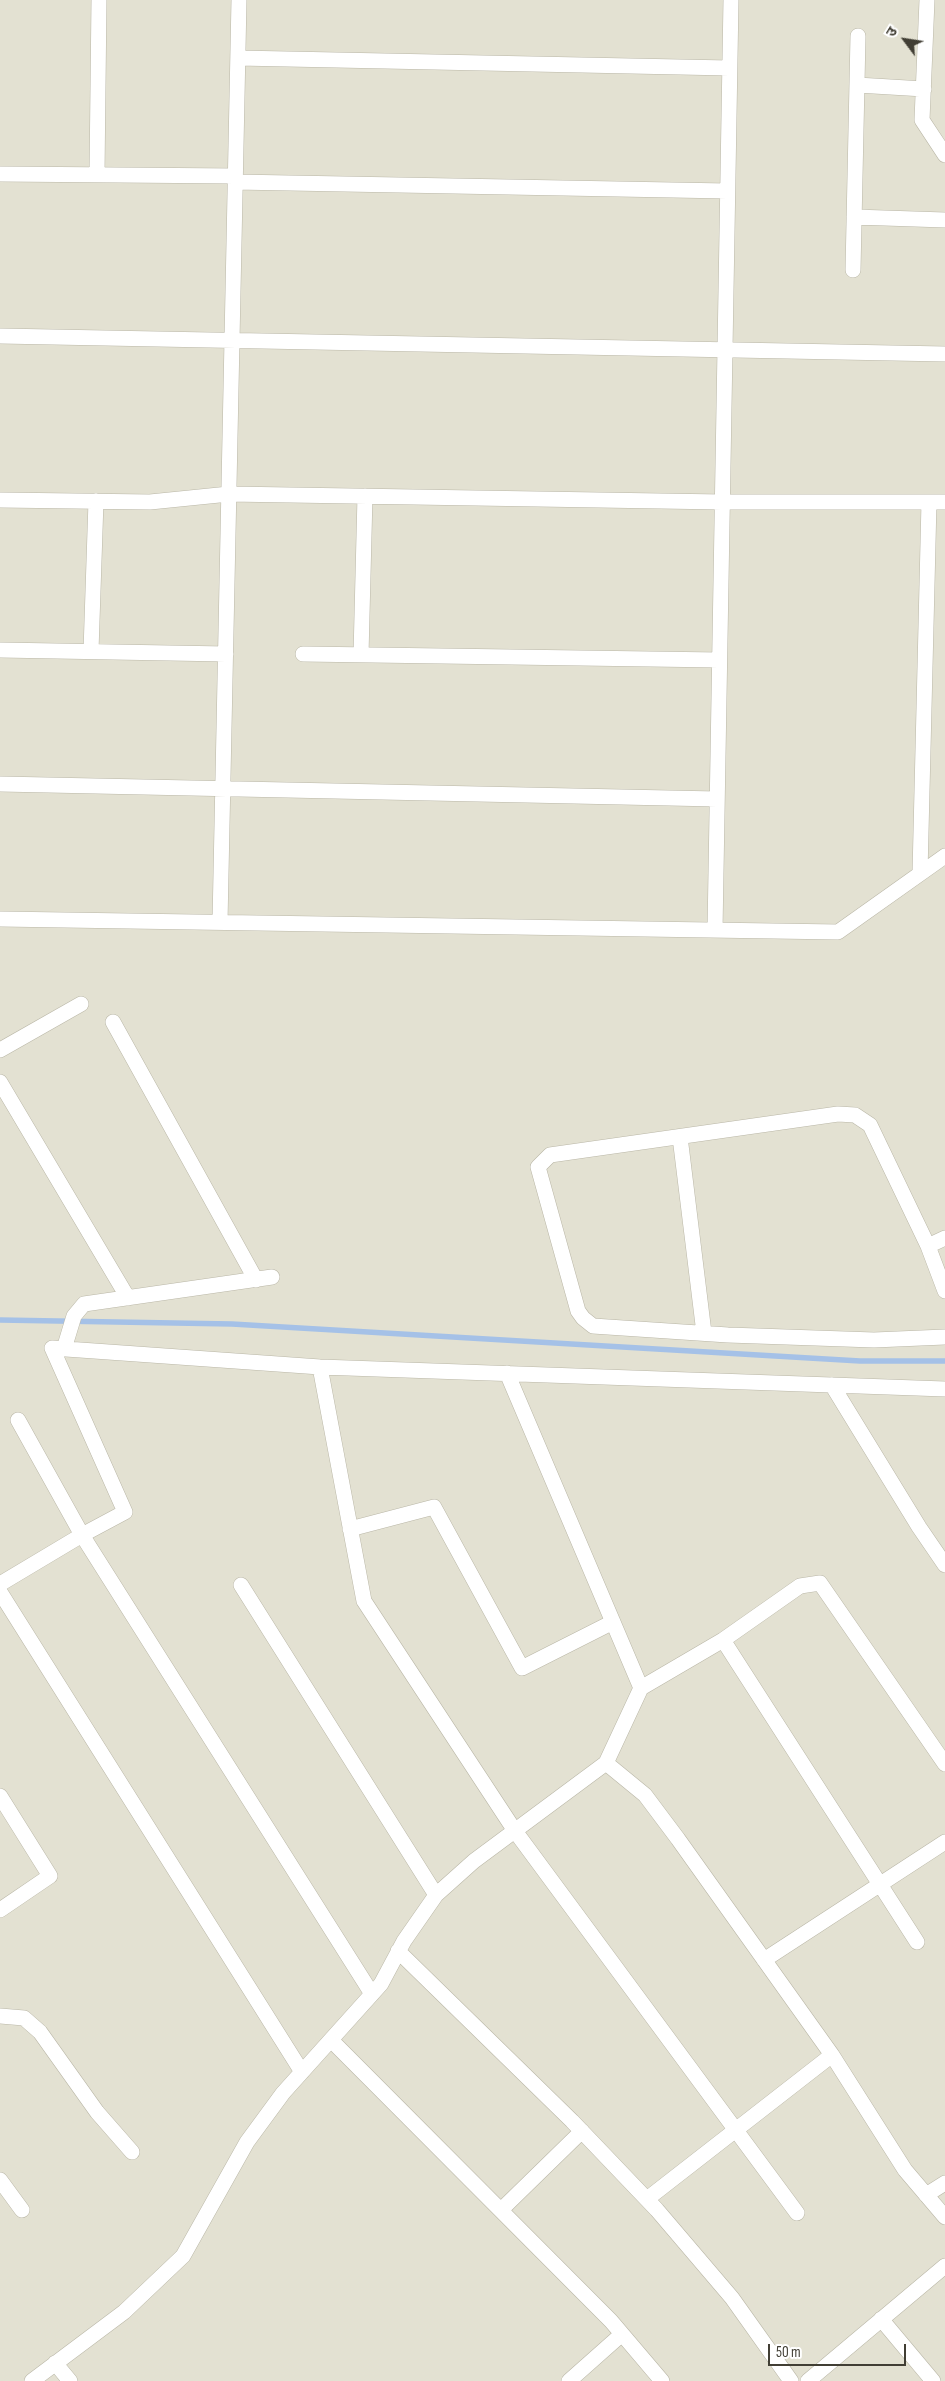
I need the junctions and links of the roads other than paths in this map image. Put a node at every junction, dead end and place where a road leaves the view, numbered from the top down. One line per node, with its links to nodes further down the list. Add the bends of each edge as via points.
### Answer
1 (99, 0): 12 (street)
2 (239, 0): 6 (street)
3 (731, 0): 7 (street)
4 (927, 0): 9 (street)
5 (858, 36): 8 (street)
6 (238, 58): 7 (street); 13 (street)
7 (729, 68): 14 (street)
8 (857, 85): 9 (street); 15 (street)
9 (924, 89): 10 (street, via 922,120)
10 (945, 155)
11 (0, 174): 12 (street)
12 (97, 174): 13 (street)
13 (235, 179): 14 (street); 19 (street)
14 (727, 191): 20 (street)
15 (854, 217): 16 (street); 17 (street)
16 (945, 220)
17 (853, 270)
18 (0, 336): 19 (street)
19 (232, 341): 20 (street); 22 (street)
20 (724, 350): 21 (street); 26 (street)
21 (945, 354)
22 (229, 494): 23 (street); 25 (street, via 150,502); 31 (street)
23 (365, 496): 26 (street); 33 (street)
24 (0, 500): 25 (street)
25 (96, 501): 30 (street)
26 (722, 502): 27 (street); 34 (street)
27 (929, 502): 28 (street); 39 (street)
28 (945, 502)
29 (0, 650): 30 (street)
30 (91, 651): 31 (street)
31 (226, 654): 36 (street)
32 (304, 654): 33 (street)
33 (361, 655): 34 (street)
34 (719, 660): 37 (street)
35 (0, 784): 36 (street)
36 (223, 789): 37 (street); 41 (street)
37 (717, 799): 42 (street)
38 (945, 856): 39 (street)
39 (920, 873): 42 (street, via 838,932)
40 (0, 919): 41 (street)
41 (220, 922): 42 (street)
42 (715, 930)
43 (81, 1004): 45 (street)
44 (113, 1022): 51 (street)
45 (0, 1050)
46 (0, 1082): 53 (street)
47 (680, 1137): 49 (street, via 838,1114 855,1115 870,1125); 54 (street); 54 (street, via 550,1155 538,1167 582,1318 593,1326)
48 (945, 1238): 49 (street)
49 (928, 1246): 52 (street)
50 (272, 1277): 51 (street)
51 (256, 1280): 53 (street)
52 (945, 1291)
53 (128, 1298): 56 (street, via 84,1304 74,1316)
54 (704, 1333): 55 (street, via 874,1340)
55 (945, 1337)
56 (64, 1349): 57 (street); 63 (street, via 52,1348 125,1512)
57 (320, 1367): 58 (street); 62 (street)
58 (507, 1373): 59 (street); 68 (street)
59 (832, 1385): 60 (street); 64 (street)
60 (945, 1390)
61 (18, 1420): 63 (street)
62 (350, 1529): 68 (street, via 434,1507 522,1668); 74 (street, via 364,1601)
63 (82, 1535): 65 (street); 82 (street)
64 (945, 1565)
65 (0, 1584)
66 (241, 1585): 77 (street)
67 (0, 1592): 86 (street)
68 (613, 1622): 70 (street)
69 (723, 1640): 70 (street); 72 (street, via 800,1586 820,1583); 76 (street)
70 (641, 1688): 71 (street)
71 (606, 1763): 74 (street); 81 (street, via 645,1795)
72 (945, 1764)
73 (0, 1796): 78 (street, via 50,1876)
74 (516, 1831): 77 (street, via 474,1861); 87 (street)
75 (945, 1842): 76 (street)
76 (880, 1884): 79 (street); 81 (street)
77 (436, 1895): 80 (street)
78 (0, 1910)
79 (917, 1942)
80 (398, 1951): 82 (street, via 381,1984); 88 (street)
81 (764, 1960): 85 (street)
82 (372, 1994): 84 (street)
83 (0, 2016): 89 (street, via 24,2018 40,2032 98,2112)
84 (331, 2040): 86 (street); 95 (street)
85 (832, 2056): 87 (street); 92 (street, via 905,2170)
86 (302, 2072): 101 (street, via 247,2142 183,2256 124,2312)
87 (736, 2130): 93 (street); 96 (street)
88 (582, 2132): 93 (street); 95 (street)
89 (132, 2152)
90 (0, 2180): 94 (street)
91 (945, 2183): 92 (street)
92 (926, 2195): 97 (street)
93 (647, 2199): 106 (street, via 732,2298)
94 (22, 2210)
95 (501, 2210): 100 (street)
96 (797, 2213)
97 (945, 2217)
98 (945, 2266): 99 (street)
99 (881, 2319): 107 (street); 108 (street)
100 (622, 2334): 104 (street); 105 (street)
101 (55, 2364): 102 (street); 103 (street)
102 (32, 2381)
103 (70, 2381)
104 (569, 2381)
105 (662, 2381)
106 (792, 2381)
107 (808, 2381)
108 (933, 2381)

